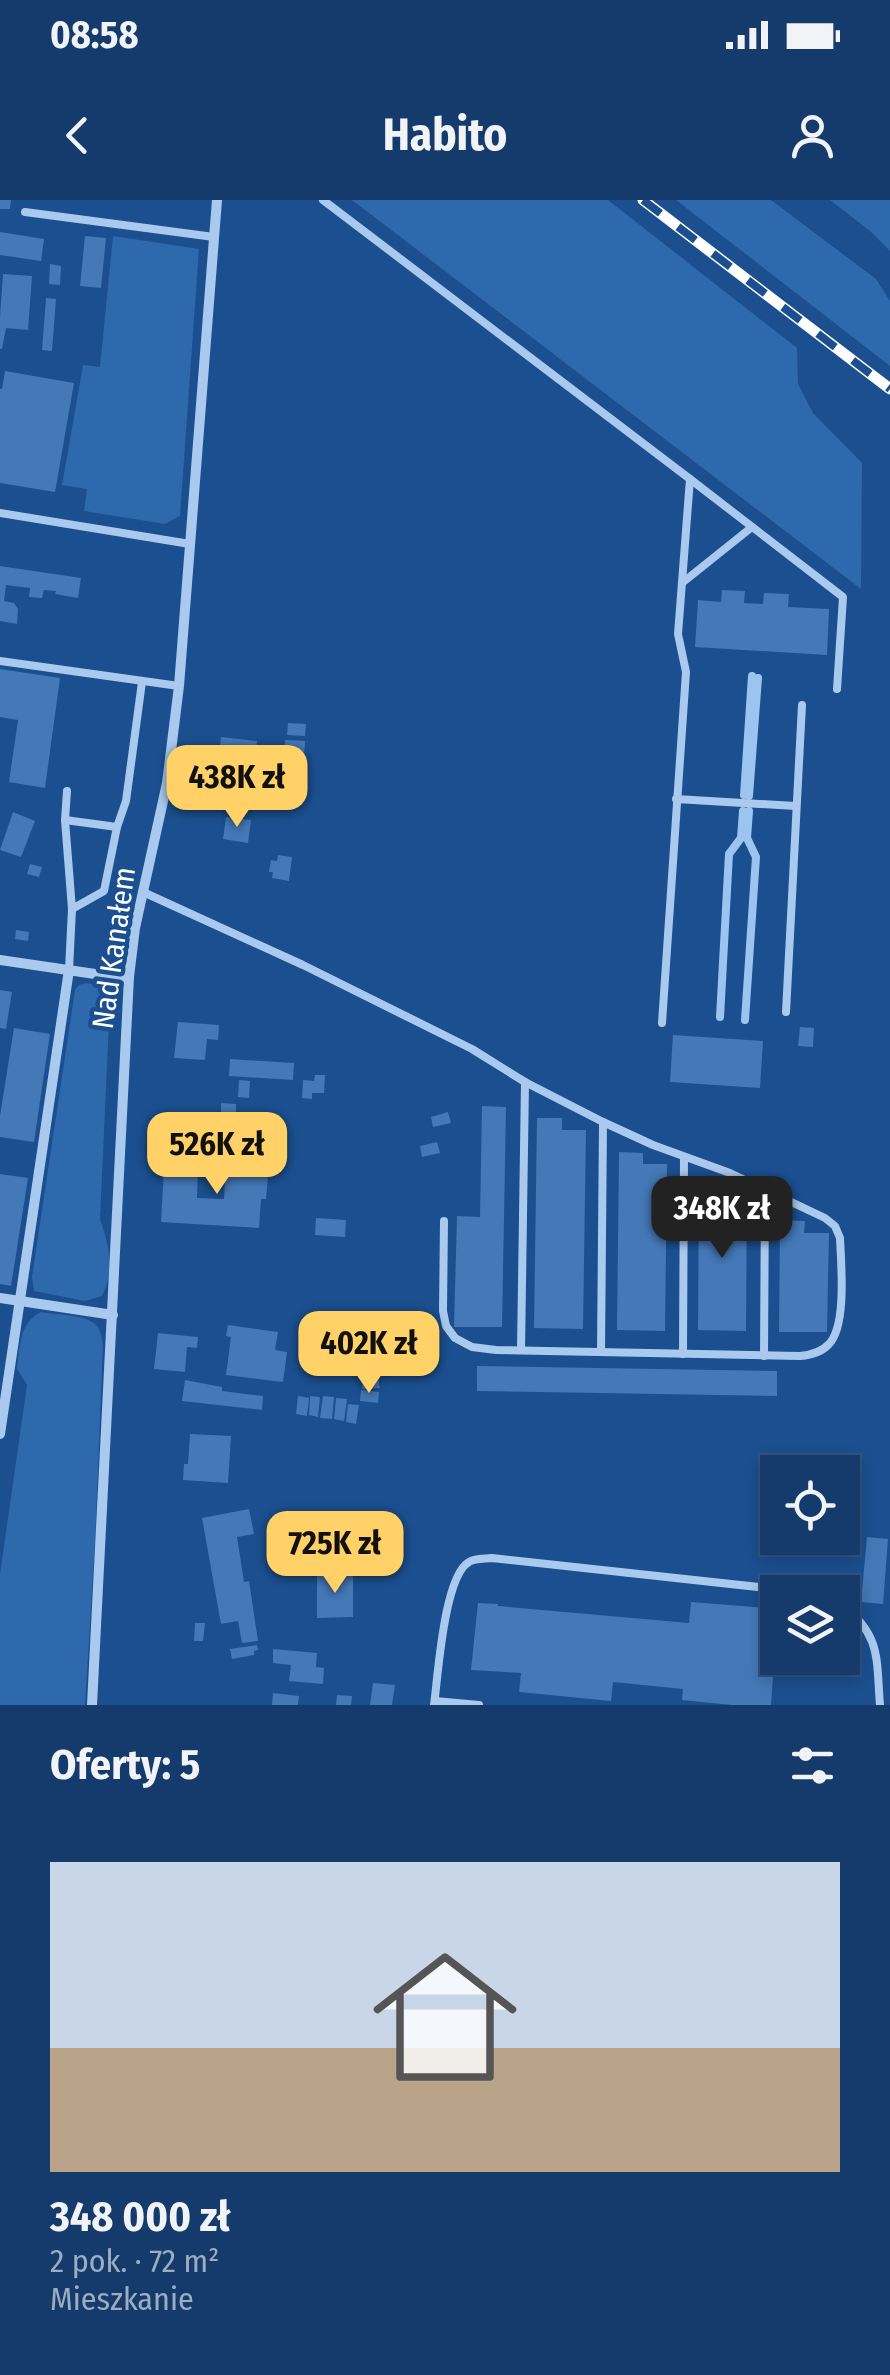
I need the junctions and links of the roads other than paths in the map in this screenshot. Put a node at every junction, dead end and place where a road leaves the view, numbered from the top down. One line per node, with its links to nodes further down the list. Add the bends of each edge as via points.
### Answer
1 (217, 200): 4 (street, Nad Kanałem)
2 (322, 200): 5 (lane)
3 (25, 212): 4 (lane)
4 (214, 238): 8 (street, Nad Kanałem)
5 (690, 479): 7 (lane); 9 (lane)
6 (0, 513): 8 (lane)
7 (752, 527): 9 (lane); 13 (lane, via 843,598)
8 (190, 544): 12 (street, Nad Kanałem)
9 (682, 583): 16 (lane, via 678,634 686,672)
10 (0, 661): 11 (lane)
11 (142, 682): 12 (lane); 19 (lane)
12 (179, 686): 20 (street, Nad Kanałem)
13 (837, 689)
14 (802, 705): 17 (lane)
15 (67, 791): 18 (lane)
16 (676, 799): 17 (lane); 26 (lane)
17 (796, 806): 25 (lane)
18 (65, 820): 19 (lane); 21 (lane)
19 (117, 828): 21 (lane, via 104,891)
20 (143, 892): 24 (street, Nad Kanałem); 27 (lane, via 472,1049)
21 (72, 908): 23 (lane)
22 (0, 960): 23 (street)
23 (69, 970): 24 (street); 33 (street)
24 (129, 977): 34 (street, Nad Kanałem)
25 (786, 1012)
26 (662, 1023)
27 (525, 1082): 28 (lane); 35 (lane)
28 (604, 1122): 29 (lane); 36 (lane)
29 (684, 1158): 30 (lane); 37 (lane)
30 (765, 1189): 38 (lane); 38 (lane, via 835,1226 840,1316 828,1346 814,1354)
31 (444, 1220): 35 (lane, via 446,1326 472,1347)
32 (0, 1298): 33 (street)
33 (20, 1301): 34 (street); 39 (street)
34 (112, 1315): 44 (street, Nad Kanałem)
35 (521, 1350): 36 (lane)
36 (601, 1352): 37 (lane)
37 (684, 1354): 38 (lane)
38 (764, 1356)
39 (0, 1434)
40 (760, 1587): 42 (lane, via 470,1561 450,1594)
41 (860, 1620): 43 (lane, via 875,1646)
42 (435, 1703): 45 (lane)
43 (880, 1703): 46 (lane)
44 (92, 1705)
45 (480, 1705)
46 (870, 1705)

